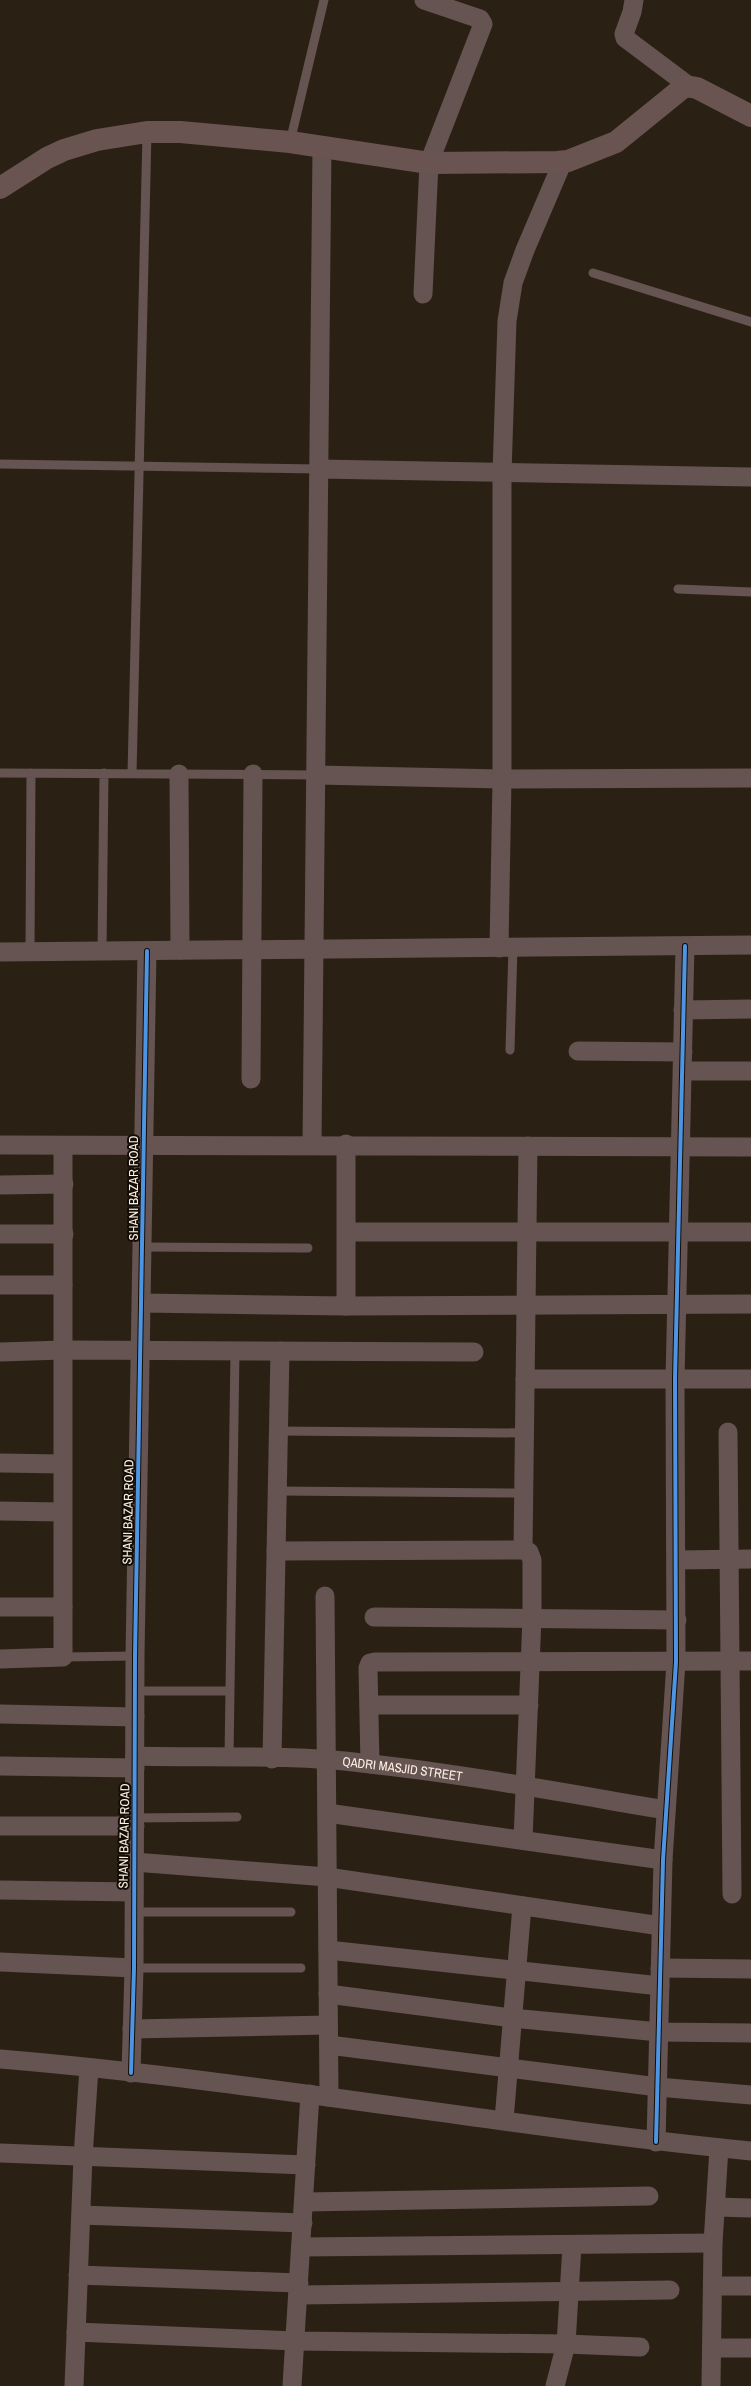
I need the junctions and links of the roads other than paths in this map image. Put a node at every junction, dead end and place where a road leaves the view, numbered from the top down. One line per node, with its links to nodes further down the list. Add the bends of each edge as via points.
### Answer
1 (324, 0): 7 (lane)
2 (424, 0): 10 (street, via 480,19 483,24)
3 (634, 0): 4 (street, via 625,38)
4 (689, 86): 5 (street); 9 (street, via 682,87 616,142)
5 (751, 116)
6 (147, 132): 7 (street, via 180,132); 11 (street, via 97,140 64,150); 16 (lane)
7 (290, 142): 8 (street)
8 (322, 147): 10 (street); 17 (street)
9 (563, 162): 10 (street); 18 (street, via 513,284 507,321)
10 (429, 163): 13 (street)
11 (0, 188)
12 (593, 273): 14 (lane)
13 (423, 294)
14 (751, 322)
15 (0, 464): 16 (lane)
16 (139, 466): 17 (lane); 25 (lane)
17 (319, 470): 18 (street); 28 (street)
18 (502, 473): 19 (street); 30 (street)
19 (751, 477)
20 (678, 589): 21 (lane)
21 (751, 592)
22 (0, 773): 23 (lane)
23 (31, 773): 24 (lane); 40 (lane)
24 (104, 773): 25 (lane); 37 (lane)
25 (132, 774): 26 (lane)
26 (179, 774): 27 (lane); 35 (street)
27 (253, 774): 28 (lane); 36 (street)
28 (317, 775): 30 (street); 34 (street)
29 (751, 778): 30 (street)
30 (502, 779): 33 (street)
31 (751, 945): 32 (street)
32 (685, 946): 33 (street); 42 (street)
33 (506, 948): 34 (street); 43 (lane)
34 (315, 949): 36 (street); 49 (street)
35 (180, 950): 36 (street); 38 (street)
36 (252, 950): 48 (street)
37 (102, 951): 38 (street); 40 (street)
38 (147, 951): 53 (street, SHANI BAZAR ROAD)
39 (0, 952): 40 (street)
40 (30, 952)
41 (751, 1009): 42 (street)
42 (683, 1010): 45 (street)
43 (510, 1050)
44 (578, 1051): 45 (street)
45 (683, 1052): 46 (street)
46 (683, 1071): 47 (street); 55 (street)
47 (751, 1071)
48 (250, 1079)
49 (312, 1144): 50 (street); 53 (street)
50 (346, 1144): 54 (street); 59 (street)
51 (0, 1145): 52 (street)
52 (63, 1146): 53 (street); 57 (street)
53 (143, 1146): 65 (street, SHANI BAZAR ROAD)
54 (528, 1146): 55 (street); 60 (street)
55 (679, 1146): 56 (street); 64 (street)
56 (751, 1147)
57 (64, 1184): 58 (street); 63 (street)
58 (0, 1185)
59 (347, 1232): 60 (street); 73 (street)
60 (526, 1232): 64 (street); 72 (street)
61 (751, 1232): 64 (street)
62 (0, 1234): 63 (street)
63 (64, 1234): 68 (street)
64 (677, 1234): 70 (street)
65 (143, 1247): 66 (lane); 69 (street, SHANI BAZAR ROAD)
66 (308, 1248)
67 (0, 1285): 68 (street)
68 (63, 1285): 74 (street)
69 (142, 1304): 73 (street); 75 (street, SHANI BAZAR ROAD)
70 (676, 1304): 71 (street); 72 (street); 81 (street)
71 (751, 1304)
72 (527, 1305): 73 (street); 80 (street)
73 (346, 1306)
74 (63, 1350): 75 (street); 78 (street); 87 (street)
75 (141, 1350): 76 (street); 103 (street, SHANI BAZAR ROAD)
76 (235, 1351): 77 (street); 111 (lane)
77 (280, 1351): 79 (street); 83 (street)
78 (0, 1352)
79 (474, 1352)
80 (525, 1379): 81 (street); 85 (street)
81 (674, 1379): 82 (street); 96 (street)
82 (751, 1379)
83 (278, 1431): 85 (lane); 88 (street)
84 (728, 1432): 94 (street)
85 (524, 1434): 89 (street)
86 (0, 1463): 87 (street)
87 (62, 1464): 91 (street)
88 (277, 1491): 89 (lane); 93 (street)
89 (523, 1493): 92 (street)
90 (0, 1511): 91 (street)
91 (62, 1512): 99 (street)
92 (523, 1550): 93 (street); 101 (street, via 529,1552 532,1560)
93 (276, 1551): 117 (street)
94 (729, 1559): 95 (street); 96 (street); 107 (street)
95 (751, 1559)
96 (677, 1560): 102 (street)
97 (325, 1596): 118 (street)
98 (0, 1607): 99 (street)
99 (62, 1607): 104 (street)
100 (374, 1617): 101 (street)
101 (532, 1617): 102 (street); 106 (street)
102 (677, 1620): 109 (street)
103 (135, 1656): 104 (lane); 110 (street, SHANI BAZAR ROAD)
104 (63, 1657): 105 (street)
105 (0, 1659)
106 (530, 1661): 109 (street); 112 (street, via 370,1663); 113 (street)
107 (729, 1661): 108 (street); 109 (street); 134 (street)
108 (751, 1661)
109 (676, 1662): 123 (street)
110 (135, 1690): 111 (lane); 115 (street, SHANI BAZAR ROAD)
111 (230, 1690): 116 (lane)
112 (368, 1705): 113 (street); 120 (street)
113 (529, 1705): 122 (street)
114 (0, 1714): 115 (street)
115 (135, 1718): 119 (street, SHANI BAZAR ROAD)
116 (229, 1758): 117 (street, QADRI MASJID STREET); 119 (street, QADRI MASJID STREET)
117 (272, 1759): 118 (street, QADRI MASJID STREET)
118 (326, 1760): 120 (street, QADRI MASJID STREET); 124 (street)
119 (135, 1762): 121 (street, QADRI MASJID STREET); 126 (street, SHANI BAZAR ROAD)
120 (370, 1764): 122 (street, QADRI MASJID STREET)
121 (0, 1766)
122 (525, 1786): 123 (street, QADRI MASJID STREET); 128 (street)
123 (666, 1810): 129 (street)
124 (327, 1813): 128 (street); 131 (street)
125 (237, 1817): 126 (lane)
126 (135, 1822): 127 (street); 130 (street, SHANI BAZAR ROAD)
127 (0, 1826)
128 (523, 1840): 129 (street)
129 (663, 1860): 138 (street)
130 (134, 1862): 131 (street); 133 (street, SHANI BAZAR ROAD)
131 (327, 1877): 135 (street); 139 (street)
132 (0, 1890): 133 (street)
133 (134, 1892): 136 (street, SHANI BAZAR ROAD)
134 (732, 1894)
135 (522, 1906): 138 (street); 143 (street)
136 (134, 1912): 137 (lane); 141 (street, SHANI BAZAR ROAD)
137 (291, 1912)
138 (661, 1926): 145 (street)
139 (328, 1950): 143 (street); 146 (street)
140 (0, 1962): 141 (street)
141 (134, 1968): 142 (lane); 149 (street, SHANI BAZAR ROAD)
142 (301, 1968)
143 (516, 1969): 145 (street); 147 (street)
144 (751, 1969): 145 (street)
145 (660, 1977): 150 (street)
146 (328, 1994): 147 (street); 148 (street)
147 (512, 2018): 150 (street); 154 (street)
148 (328, 2025): 149 (street); 152 (street)
149 (132, 2029): 156 (street, SHANI BAZAR ROAD)
150 (659, 2032): 151 (street); 157 (street)
151 (751, 2034)
152 (329, 2045): 154 (street); 160 (street)
153 (0, 2059): 155 (street)
154 (508, 2067): 157 (street); 161 (street)
155 (89, 2068): 156 (street); 166 (street)
156 (131, 2074): 158 (street)
157 (658, 2087): 159 (street); 162 (street)
158 (310, 2094): 160 (street); 167 (street)
159 (751, 2095)
160 (329, 2097): 161 (street)
161 (504, 2120): 162 (street)
162 (656, 2142): 163 (street)
163 (719, 2148): 164 (street); 170 (street)
164 (751, 2151)
165 (0, 2153): 166 (street)
166 (83, 2157): 167 (street); 172 (street)
167 (306, 2165): 169 (street)
168 (649, 2196): 169 (street)
169 (305, 2202): 173 (street)
170 (716, 2207): 171 (street); 174 (street)
171 (751, 2208)
172 (80, 2215): 173 (street); 177 (street)
173 (303, 2223): 176 (street)
174 (713, 2244): 175 (street); 178 (street)
175 (572, 2245): 176 (street); 182 (street)
176 (301, 2247): 180 (street)
177 (78, 2276): 180 (street); 183 (street)
178 (714, 2286): 179 (street); 187 (street)
179 (751, 2286)
180 (299, 2289): 182 (street); 184 (street)
181 (670, 2290): 182 (street)
182 (570, 2291): 185 (street)
183 (76, 2332): 184 (street); 189 (street)
184 (295, 2341): 185 (street); 190 (street)
185 (566, 2344): 186 (street); 191 (street)
186 (640, 2347)
187 (712, 2348): 188 (street); 192 (street)
188 (751, 2348)
189 (74, 2386)
190 (292, 2386)
191 (555, 2386)
192 (711, 2386)

